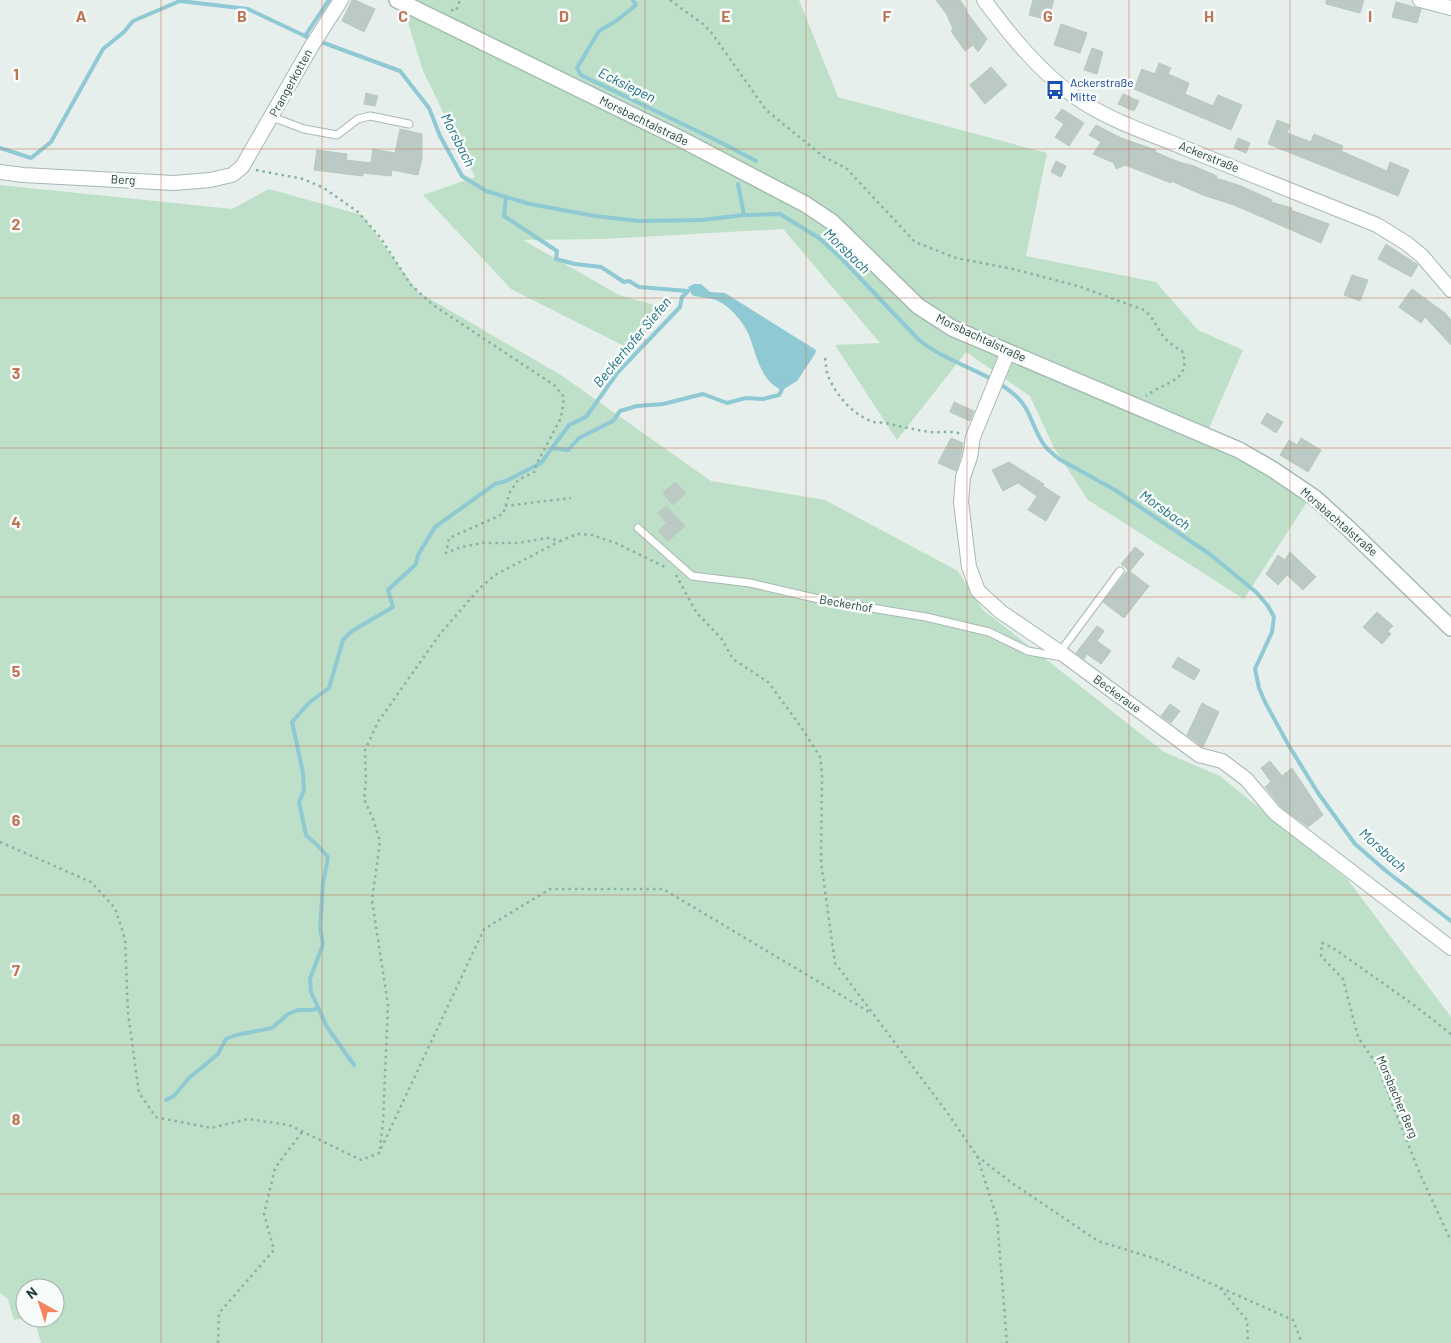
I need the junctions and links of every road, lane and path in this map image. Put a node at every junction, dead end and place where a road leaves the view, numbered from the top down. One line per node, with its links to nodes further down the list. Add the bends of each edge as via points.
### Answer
1 (341, 0): 7 (street, Prangerkotten)
2 (397, 0): 12 (main road, Morsbachtalstraße, via 794,198 832,222 918,306 952,328)
3 (670, 0): 14 (path, via 711,32 766,110 824,157 846,168 915,242 956,258 1078,286 1144,310 1151,316 1161,334 1182,351 1185,359 1180,375 1172,383 1153,390)
4 (984, 0): 11 (street, Ackerstraße, via 1044,71 1085,104 1131,126 1377,225 1422,256)
5 (1420, 0): 6 (street)
6 (1451, 8)
7 (272, 117): 8 (lane, via 304,129 337,135 358,119 370,116); 9 (street, Prangerkotten)
8 (409, 124)
9 (242, 167): 10 (street, Berg, via 232,175 174,183); 17 (path, via 302,179 324,188 358,212 380,237 411,285 432,306 554,385 564,397 561,418 536,471 518,480)
10 (0, 172)
11 (1451, 290)
12 (1008, 352): 14 (main road, Morsbachtalstraße); 15 (street, Beckeraue)
13 (825, 358): 15 (path, via 827,374 837,392 862,417 910,429 954,431)
14 (1139, 408): 21 (main road, Morsbachtalstraße, via 1239,450 1315,498)
15 (972, 437): 22 (street, Beckeraue, via 961,502 969,567 978,591 1001,612)
16 (572, 498): 17 (path)
17 (505, 506): 19 (path, via 503,514 449,538 446,553 482,542 518,543 548,538)
18 (638, 528): 22 (lane, Beckerhof, via 692,576 750,583 823,600 926,617 989,632 1028,651)
19 (560, 541): 25 (path, via 577,534 592,535 674,572 696,612 722,638 733,658 768,682 799,724 820,757 822,862 835,963); 28 (path, via 495,575 479,589 440,634 378,722 364,750 364,799 380,841 372,900 388,1005)
20 (1120, 570): 22 (lane)
21 (1451, 628)
22 (1064, 654): 24 (street, Beckeraue, via 1199,754 1222,761 1246,779 1276,813)
23 (0, 842): 27 (path, via 91,882 115,908 125,939 128,1013 139,1093 156,1117 211,1128 248,1120 289,1125)
24 (1451, 948)
25 (871, 1013): 28 (path, via 664,889 550,889 484,930); 29 (path)
26 (1451, 1034): 30 (path, Morsbacher Berg, via 1322,943 1321,956 1343,979 1358,1037 1377,1066)
27 (302, 1131): 28 (path, via 361,1160); 32 (path, via 275,1168 266,1205 264,1214 274,1250 219,1313)
28 (379, 1153)
29 (977, 1156): 31 (path, via 1098,1241 1156,1259); 33 (path, via 997,1218)
30 (1451, 1241)
31 (1219, 1287): 34 (path, via 1247,1320); 35 (path, via 1293,1320)
32 (218, 1343)
33 (1007, 1343)
34 (1248, 1343)
35 (1302, 1343)

